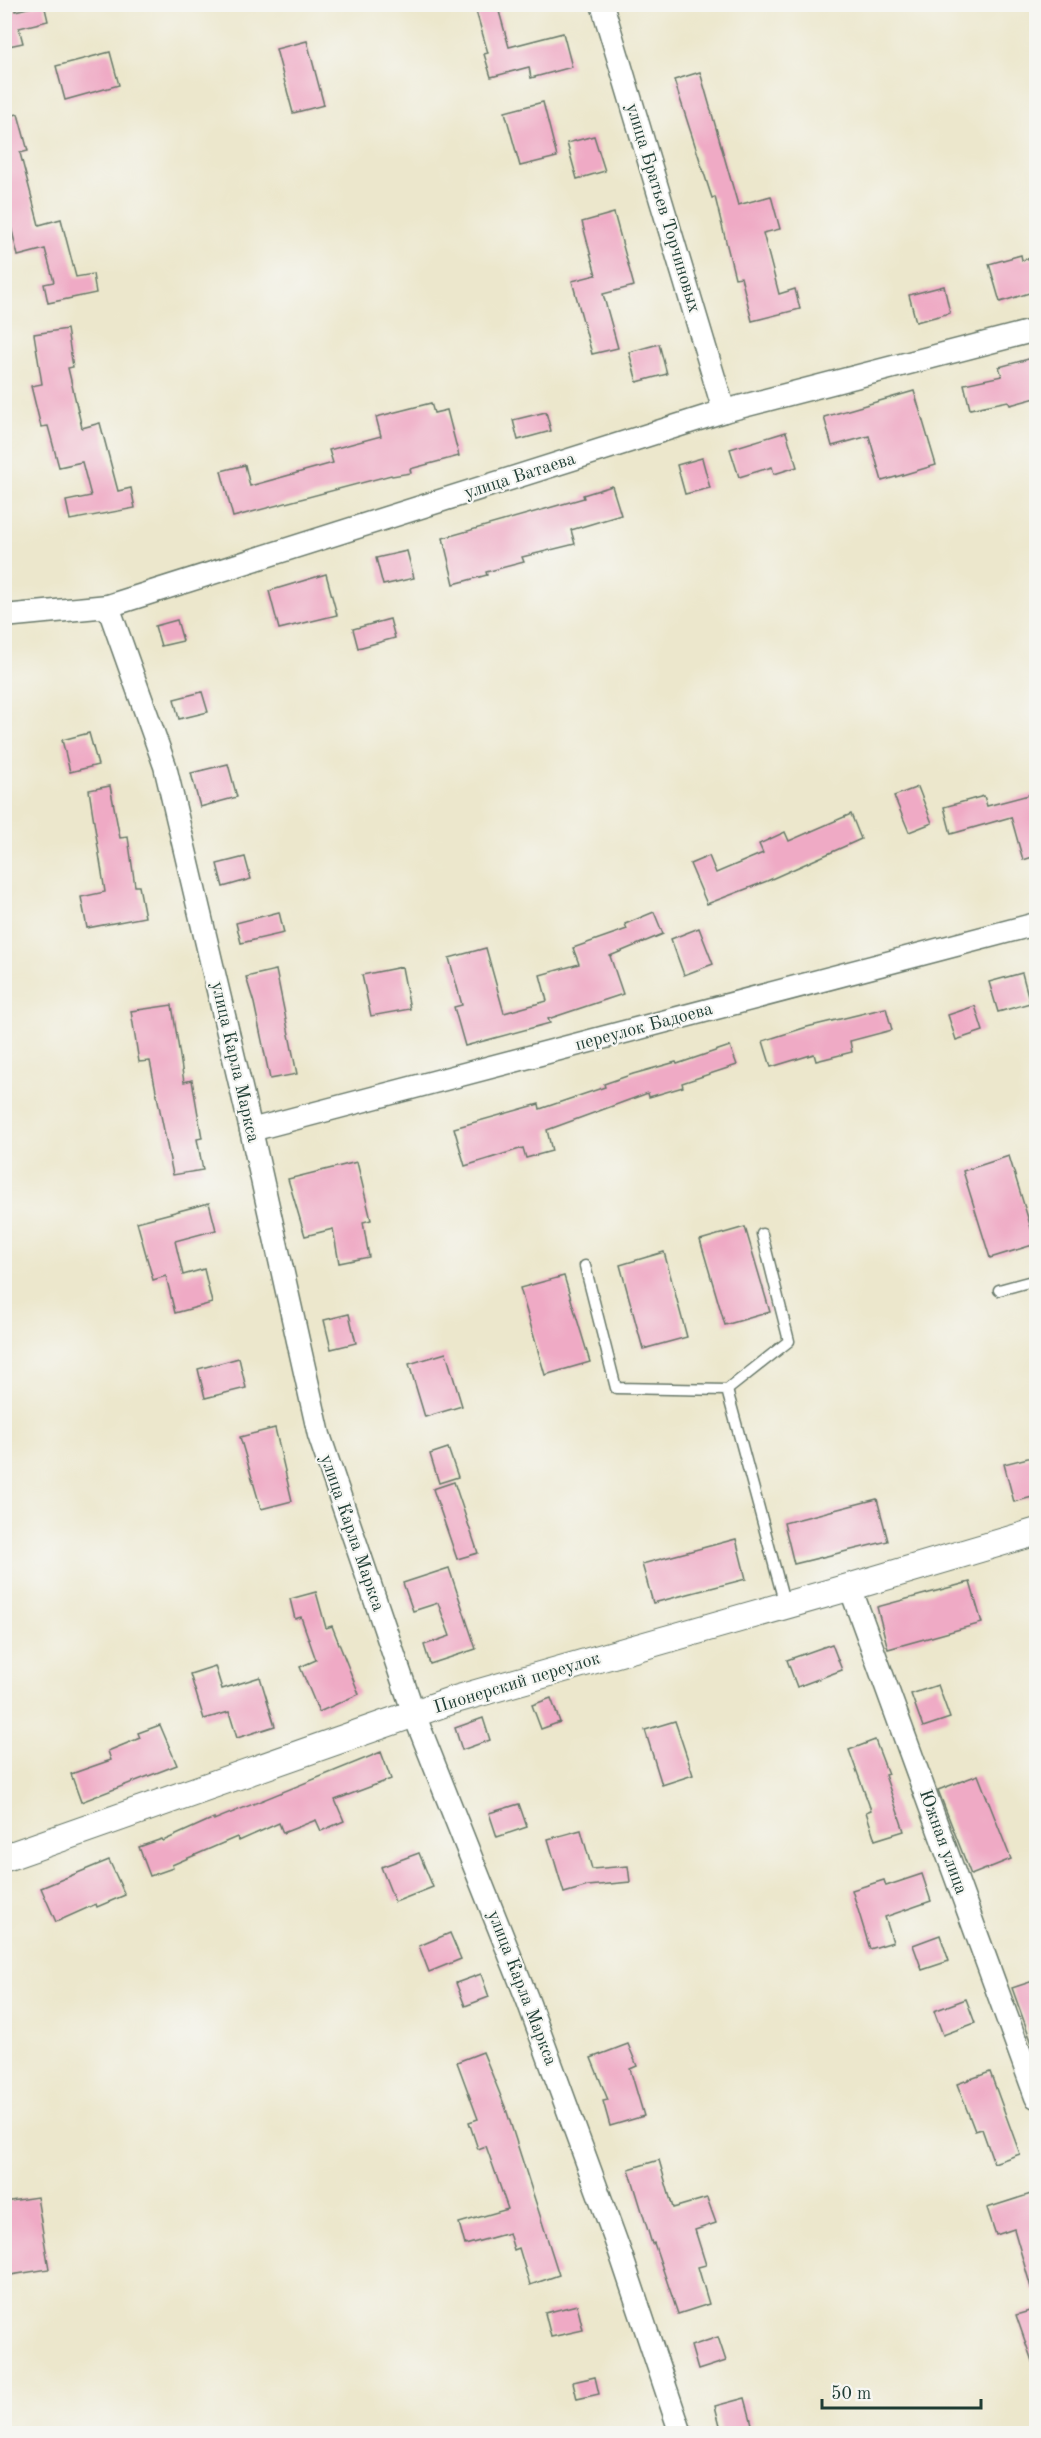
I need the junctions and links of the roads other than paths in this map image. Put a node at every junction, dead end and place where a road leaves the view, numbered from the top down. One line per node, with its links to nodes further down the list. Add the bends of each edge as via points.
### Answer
1 (602, 4): 3 (street, улица Братьев Торчиновых)
2 (1036, 330): 3 (street, улица Ватаева)
3 (724, 411): 4 (street, улица Ватаева)
4 (108, 606): 5 (street, улица Ватаева); 7 (street, улица Карла Маркса, via 165,766)
5 (4, 616)
6 (1036, 924): 7 (street, переулок Бадоева)
7 (251, 1130): 16 (street, улица Карла Маркса, via 319,1435)
8 (762, 1234): 12 (lane, via 789,1341)
9 (585, 1266): 12 (lane, via 616,1388)
10 (1036, 1280): 11 (lane)
11 (999, 1290)
12 (727, 1390): 15 (lane)
13 (1036, 1532): 14 (street, Пионерский переулок)
14 (850, 1587): 15 (street, Пионерский переулок); 18 (street, Южная улица)
15 (785, 1606): 16 (street, Пионерский переулок)
16 (414, 1714): 17 (street, Пионерский переулок); 19 (street, улица Карла Маркса, via 532,2012)
17 (4, 1858)
18 (1036, 2097)
19 (681, 2433)

